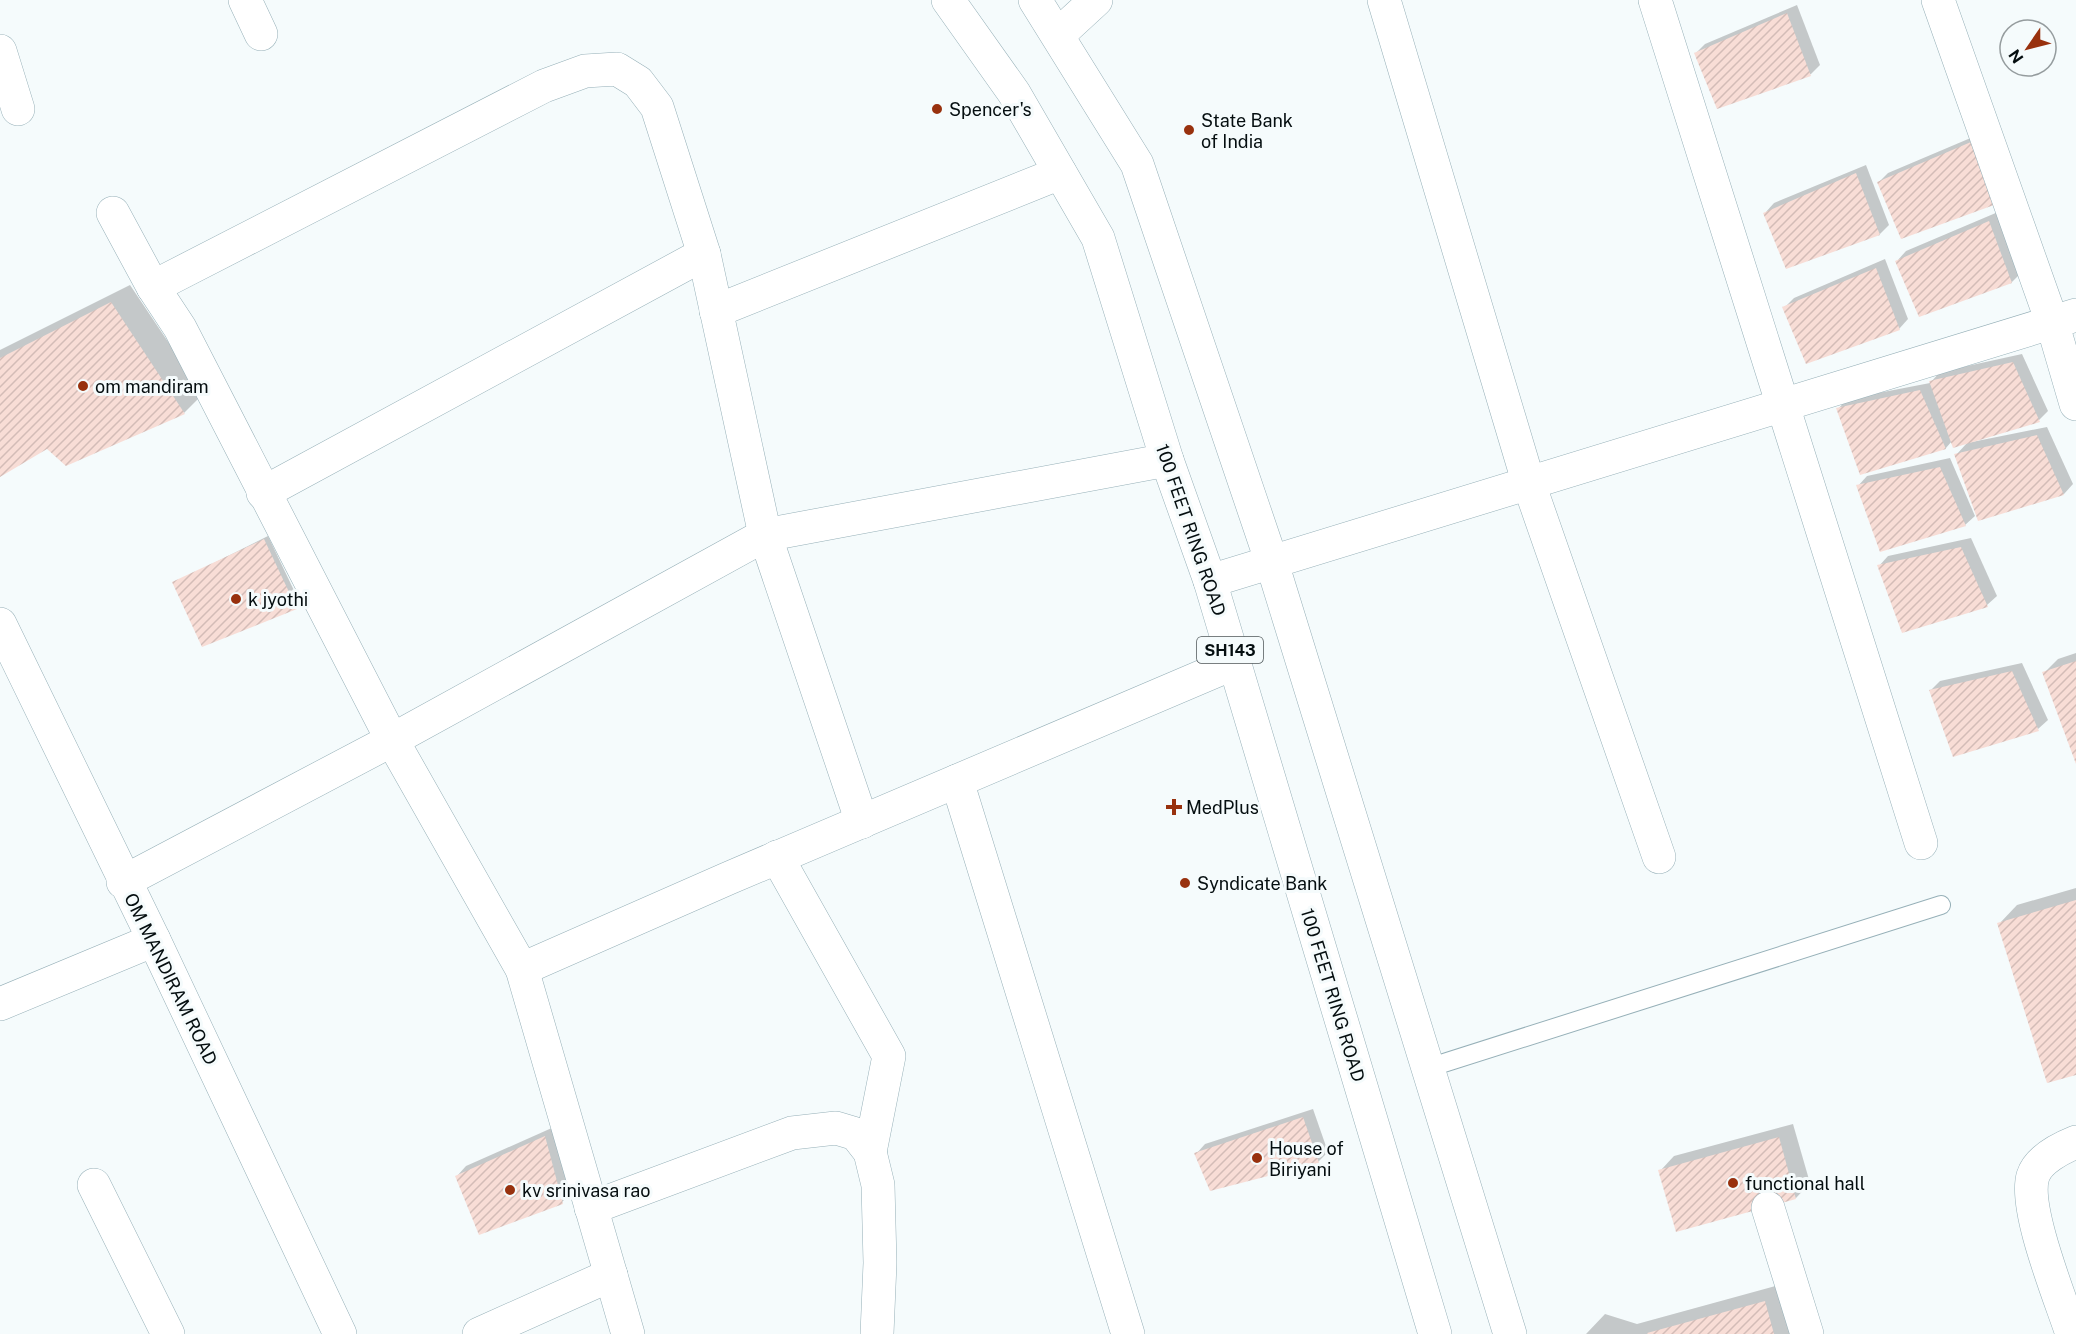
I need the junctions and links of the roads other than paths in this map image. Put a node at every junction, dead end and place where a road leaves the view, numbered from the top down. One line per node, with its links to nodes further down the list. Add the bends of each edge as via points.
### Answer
1 (245, 0): 8 (street)
2 (948, 0): 12 (street, 100 FEET RING ROAD / SH143, via 1014,93)
3 (1035, 0): 9 (street)
4 (1096, 0): 9 (street)
5 (1384, 0): 21 (street)
6 (1655, 0): 18 (street)
7 (1938, 0): 17 (street)
8 (261, 34)
9 (1058, 35): 24 (street, via 1137,164)
10 (0, 51): 11 (street)
11 (18, 110)
12 (1060, 173): 16 (street); 20 (street, 100 FEET RING ROAD / SH143, via 1098,238)
13 (113, 213): 15 (street)
14 (704, 254): 15 (street, via 657,107 638,82 617,69 585,71 544,86); 16 (street); 22 (street)
15 (153, 287): 22 (street, via 180,328)
16 (716, 311): 23 (street)
17 (2064, 318): 18 (street); 19 (street)
18 (1784, 403): 21 (street); 31 (street)
19 (2076, 404)
20 (1167, 460): 23 (street); 25 (street, 100 FEET RING ROAD / SH143)
21 (1528, 482): 24 (street); 32 (street)
22 (263, 493): 28 (street)
23 (765, 535): 28 (street); 30 (street)
24 (1271, 560): 25 (street); 39 (street)
25 (1210, 580): 27 (street, 100 FEET RING ROAD / SH143)
26 (0, 624): 34 (street, OM MANDIRAM ROAD)
27 (1234, 663): 29 (street); 52 (street, 100 FEET RING ROAD / SH143)
28 (392, 740): 34 (street); 37 (street)
29 (957, 781): 30 (street); 51 (street)
30 (862, 822): 33 (street)
31 (1921, 843)
32 (1659, 857)
33 (777, 858): 37 (street); 41 (street, via 889,1056)
34 (123, 882): 36 (street, OM MANDIRAM ROAD)
35 (1941, 905): 39 (lane)
36 (154, 940): 38 (street); 47 (street, OM MANDIRAM ROAD)
37 (522, 969): 43 (street)
38 (1, 1001)
39 (1428, 1068): 53 (street)
40 (2076, 1142): 55 (street, via 2042,1163 2033,1176 2032,1196 2040,1235)
41 (870, 1152): 43 (street, via 855,1134 836,1128 792,1133); 50 (street, via 878,1185)
42 (94, 1185): 46 (street)
43 (591, 1208): 45 (street)
44 (1768, 1208): 54 (street)
45 (611, 1275): 48 (street); 49 (street)
46 (168, 1334)
47 (340, 1334)
48 (479, 1334)
49 (628, 1334)
50 (877, 1334)
51 (1128, 1334)
52 (1436, 1334)
53 (1510, 1334)
54 (1807, 1334)
55 (2072, 1334)

